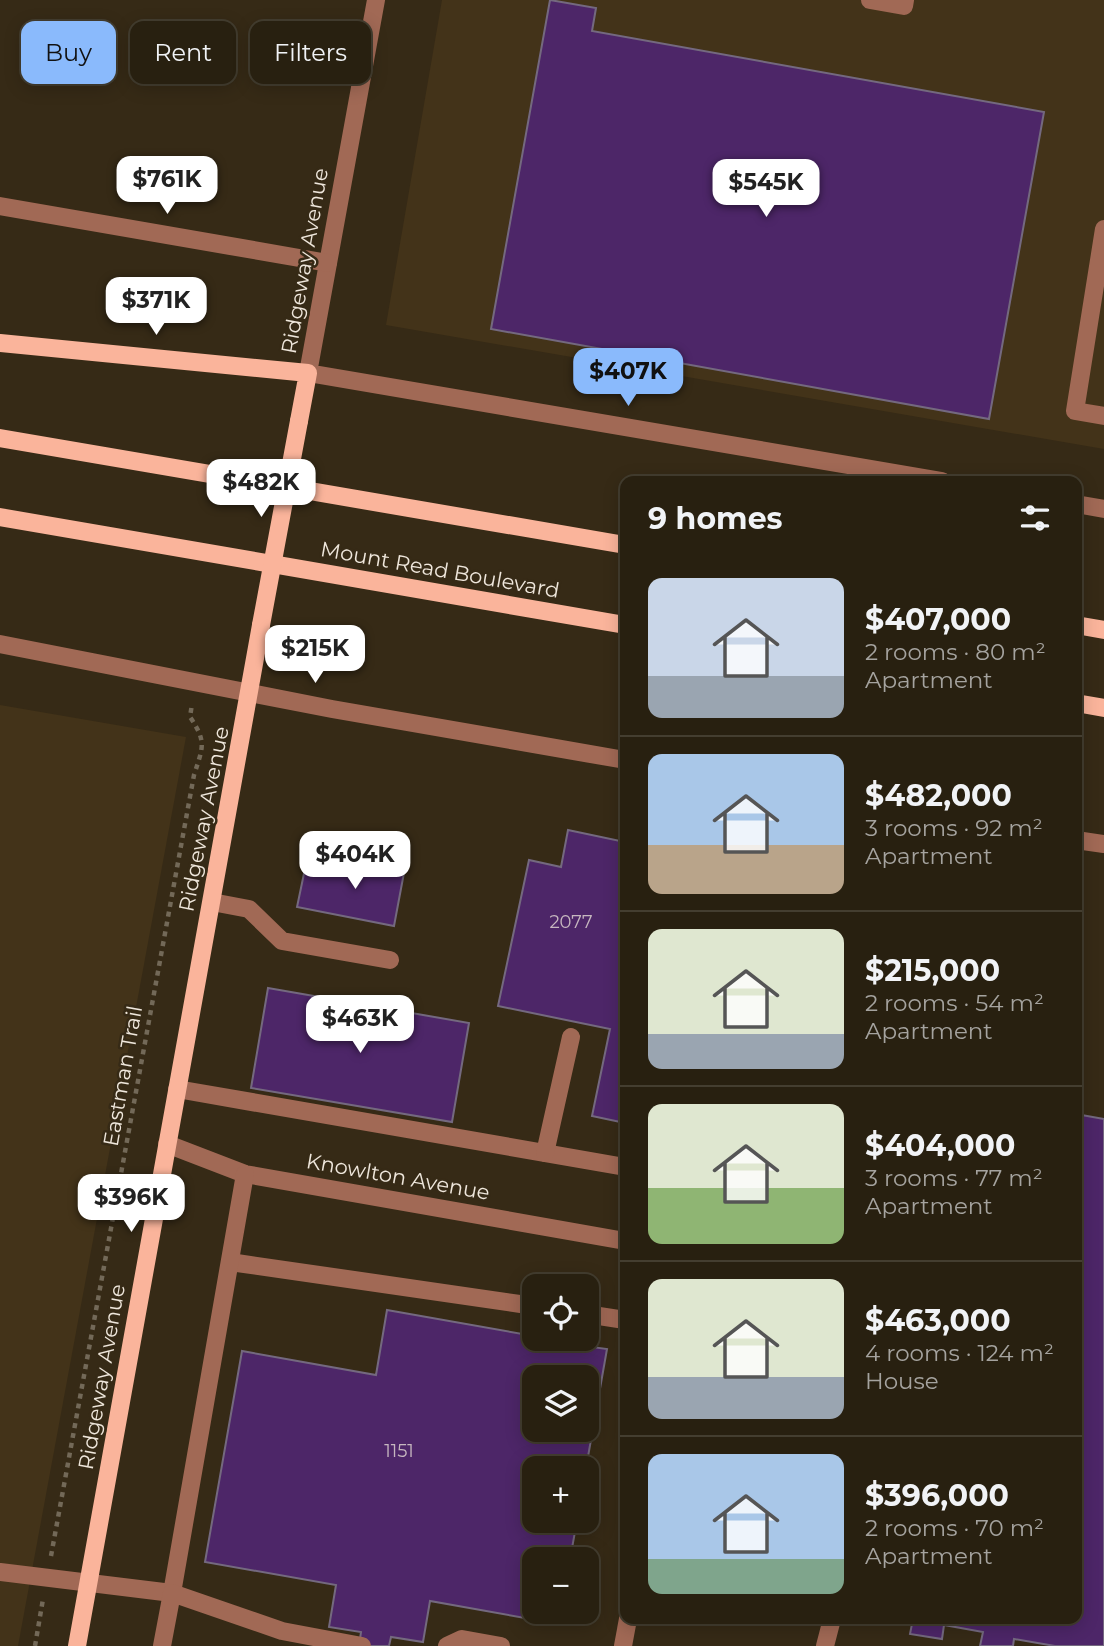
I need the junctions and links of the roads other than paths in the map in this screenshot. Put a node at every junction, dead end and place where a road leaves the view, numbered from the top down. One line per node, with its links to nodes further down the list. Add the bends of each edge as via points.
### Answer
1 (376, 0): 6 (street, Ridgeway Avenue)
2 (870, 0): 3 (street, via 904,6)
3 (905, 0)
4 (0, 206): 6 (street)
5 (1104, 229): 9 (street, via 1075,411)
6 (328, 263): 8 (street, Ridgeway Avenue)
7 (0, 343): 8 (main road)
8 (308, 373): 11 (street); 20 (main road, Ridgeway Avenue, bridge)
9 (1104, 416)
10 (0, 438): 15 (main road)
11 (913, 476)
12 (1082, 505): 13 (street)
13 (1104, 509)
14 (0, 517): 16 (main road, Mount Read Boulevard)
15 (620, 544)
16 (620, 624)
17 (1082, 626): 18 (main road)
18 (1104, 630)
19 (0, 644): 20 (street)
20 (251, 692): 23 (street); 26 (main road, Ridgeway Avenue)
21 (1082, 704): 22 (main road)
22 (1104, 708)
23 (620, 759)
24 (1082, 841): 25 (street)
25 (1104, 844)
26 (212, 902): 27 (street, via 249,909 282,941); 29 (main road, Ridgeway Avenue)
27 (390, 960)
28 (571, 1037): 31 (street)
29 (177, 1089): 30 (main road, Ridgeway Avenue); 31 (street)
30 (167, 1144): 33 (street, Knowlton Avenue); 40 (main road, Ridgeway Avenue)
31 (545, 1153): 32 (street)
32 (620, 1166)
33 (245, 1174): 34 (street, Knowlton Avenue); 35 (street)
34 (620, 1240)
35 (230, 1262): 36 (street); 41 (street)
36 (522, 1305)
37 (599, 1316): 38 (street)
38 (620, 1319)
39 (0, 1573): 40 (street)
40 (88, 1584): 41 (street); 44 (main road, Ridgeway Avenue)
41 (172, 1593): 45 (street); 46 (street, via 282,1631)
42 (627, 1624): 49 (street)
43 (831, 1624): 50 (street)
44 (77, 1646)
45 (162, 1646)
46 (362, 1646)
47 (447, 1646): 48 (street, via 462,1639)
48 (501, 1646)
49 (624, 1646)
50 (825, 1646)

